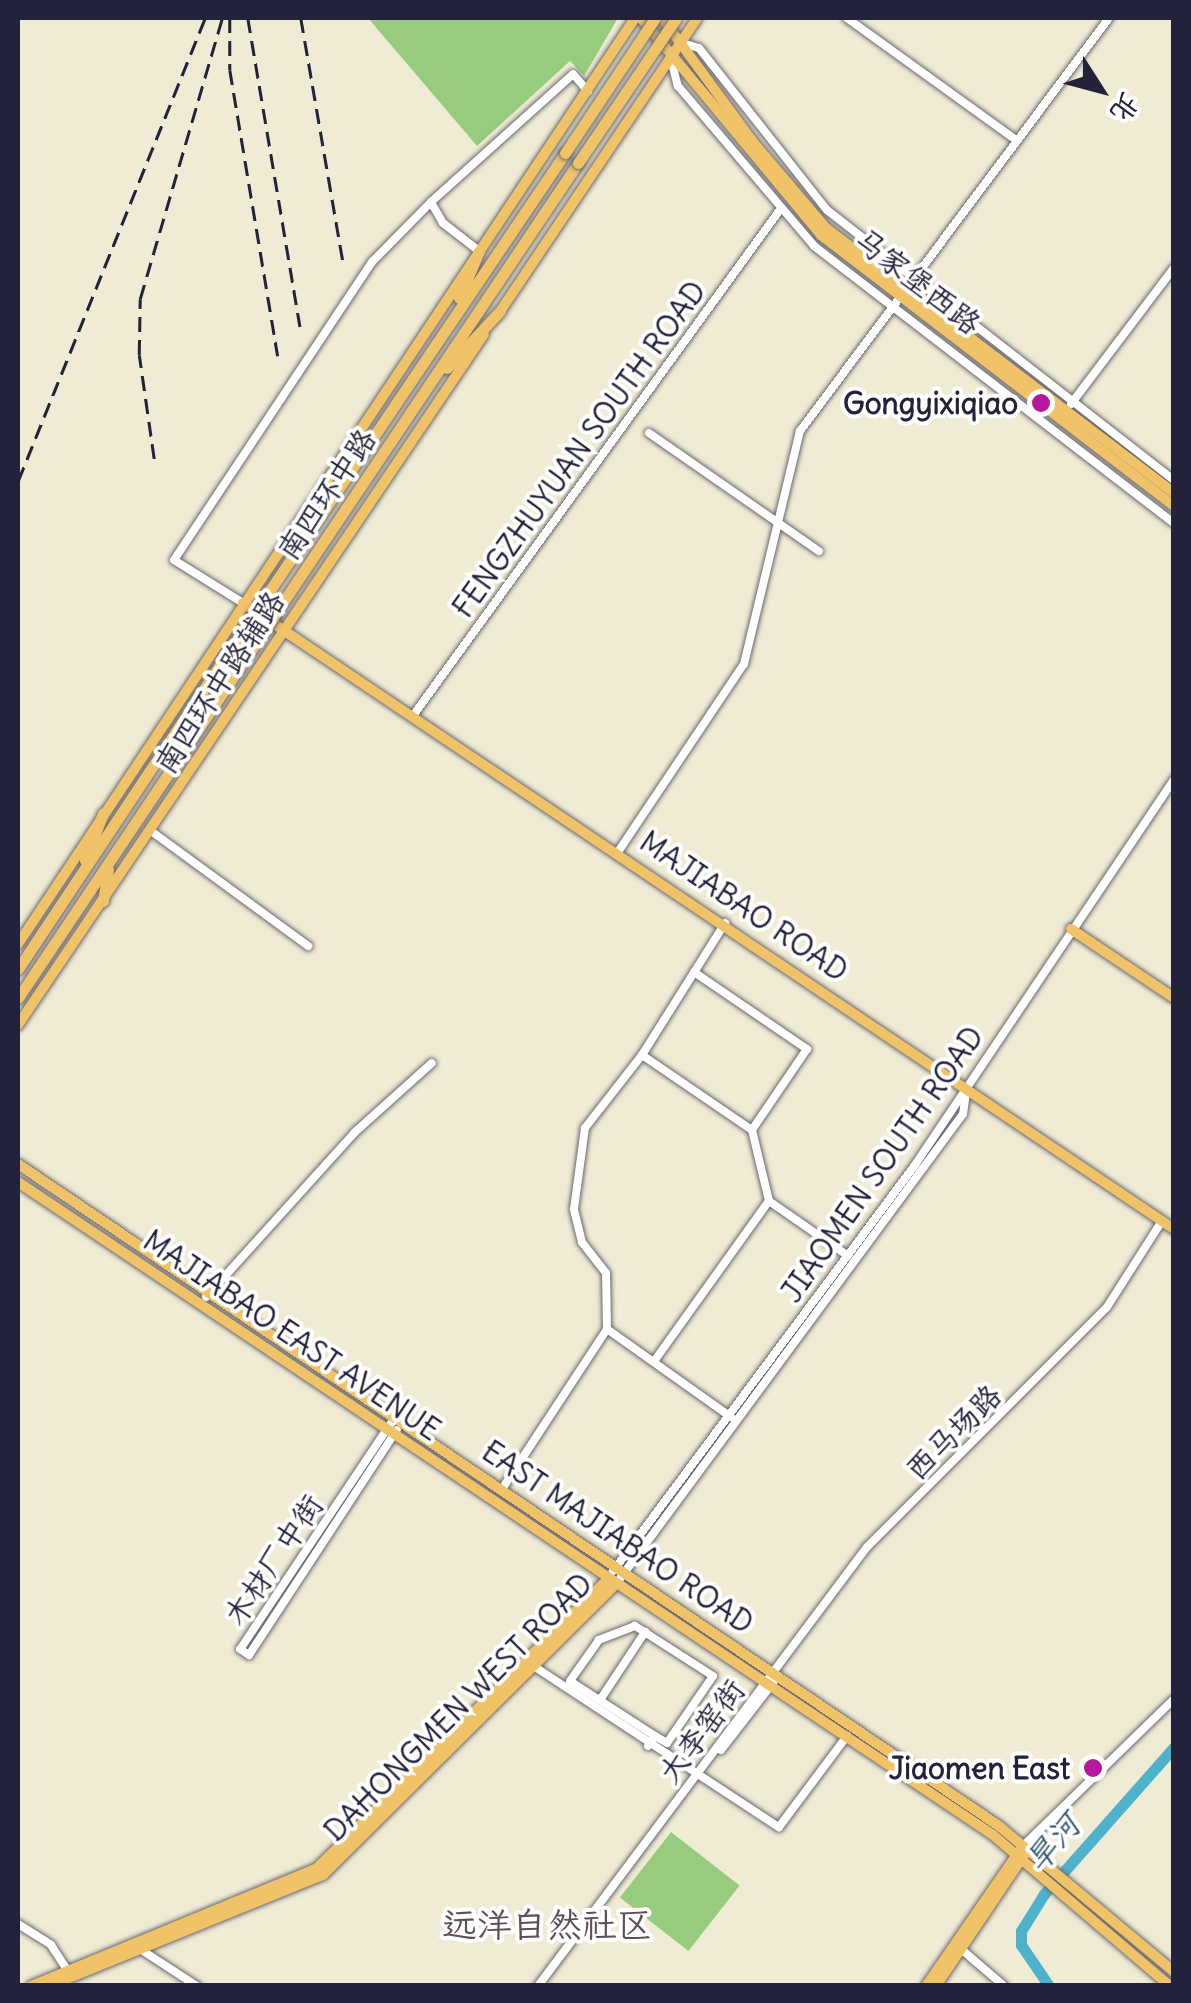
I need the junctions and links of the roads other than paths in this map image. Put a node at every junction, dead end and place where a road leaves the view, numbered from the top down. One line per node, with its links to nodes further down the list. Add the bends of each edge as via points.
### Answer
1 (638, 18): 8 (main road, 马家堡西路); 9 (main road, 南四环中路辅路)
2 (658, 18): 7 (main road); 18 (highway, 南四环中路, bridge)
3 (676, 18): 19 (highway, 南四环中路, bridge)
4 (696, 18): 7 (main road, 南四环中路辅路)
5 (847, 18): 10 (street)
6 (1110, 18): 10 (street)
7 (680, 42): 8 (main road, 南四环中路辅路); 15 (street, via 699,48 827,210); 16 (main road, via 801,202)
8 (670, 55): 12 (street, via 678,86); 16 (main road, 马家堡西路, via 820,235); 17 (main road, 南四环中路辅路)
9 (588, 90): 11 (street, via 573,74); 13 (main road, 南四环中路辅路)
10 (1014, 139): 15 (street)
11 (431, 202): 13 (street, via 442,223); 28 (street, via 372,261 174,560)
12 (779, 211): 16 (street); 30 (street, FENGZHUYUAN SOUTH ROAD)
13 (479, 251): 18 (highway); 28 (main road, 南四环中路辅路)
14 (1174, 268): 20 (street)
15 (911, 281): 16 (street); 20 (street)
16 (897, 299): 23 (main road); 24 (main road, 马家堡西路); 25 (street, via 800,431); 26 (street)
17 (500, 312): 19 (highway); 29 (main road, 南四环中路辅路)
18 (448, 324): 36 (highway, 南四环中路, bridge)
19 (421, 397): 35 (highway, 南四环中路, bridge)
20 (1071, 404): 22 (street)
21 (649, 433): 25 (street)
22 (1174, 480)
23 (1174, 494)
24 (1174, 506)
25 (778, 521): 27 (street); 34 (street, via 744,664)
26 (1174, 523)
27 (819, 551)
28 (243, 603): 29 (main road, MAJIABAO ROAD); 32 (main road, 南四环中路辅路)
29 (284, 629): 30 (main road, MAJIABAO ROAD); 33 (main road, 南四环中路辅路)
30 (415, 714): 34 (main road, MAJIABAO ROAD)
31 (1174, 779): 39 (street, JIAOMEN SOUTH ROAD)
32 (103, 813): 36 (highway); 40 (main road, 南四环中路辅路)
33 (150, 832): 37 (main road, 南四环中路辅路); 41 (street)
34 (618, 852): 38 (main road, MAJIABAO ROAD)
35 (109, 865): 37 (highway); 44 (highway, 南四环中路)
36 (76, 882): 42 (highway, 南四环中路)
37 (103, 901): 46 (main road, 南四环中路辅路)
38 (724, 923): 43 (street); 49 (main road, MAJIABAO ROAD)
39 (1071, 929): 45 (main road); 49 (street, JIAOMEN SOUTH ROAD)
40 (18, 944)
41 (308, 946)
42 (18, 969)
43 (694, 972): 47 (street); 50 (street, via 807,1048)
44 (18, 998)
45 (1174, 998)
46 (18, 1026)
47 (642, 1055): 50 (street); 59 (street, via 585,1128 574,1209 582,1242 606,1273)
48 (432, 1063): 57 (street, via 356,1132)
49 (967, 1087): 54 (main road, MAJIABAO ROAD); 56 (street, JIAOMEN SOUTH ROAD); 65 (street, DAHONGMEN WEST ROAD, via 963,1114)
50 (752, 1130): 53 (street)
51 (18, 1164): 57 (main road, EAST MAJIABAO ROAD)
52 (18, 1182): 58 (main road, MAJIABAO EAST AVENUE)
53 (768, 1201): 56 (street); 60 (street)
54 (1162, 1222): 55 (main road, MAJIABAO ROAD); 71 (street, 西马场路, via 1107,1306 867,1546)
55 (1174, 1229)
56 (848, 1256): 61 (street, JIAOMEN SOUTH ROAD)
57 (211, 1292): 58 (street); 62 (main road, EAST MAJIABAO ROAD)
58 (201, 1304): 63 (main road, MAJIABAO EAST AVENUE)
59 (607, 1329): 60 (street); 64 (street)
60 (655, 1360): 61 (street)
61 (731, 1417): 65 (street, JIAOMEN SOUTH ROAD)
62 (398, 1420): 63 (street, 木材厂中街); 64 (main road, EAST MAJIABAO ROAD)
63 (390, 1432): 63 (street, 木材厂中街, via 240,1649 249,1655); 66 (main road, MAJIABAO EAST AVENUE)
64 (502, 1489): 65 (main road, EAST MAJIABAO ROAD)
65 (622, 1570): 66 (street, DAHONGMEN WEST ROAD); 71 (main road, EAST MAJIABAO ROAD)
66 (612, 1581): 67 (main road, MAJIABAO EAST AVENUE); 70 (main road, DAHONGMEN WEST ROAD); 83 (main road, DAHONGMEN WEST ROAD, via 317,1868)
67 (688, 1630): 69 (street); 71 (main road, MAJIABAO EAST AVENUE)
68 (645, 1632): 69 (street); 73 (street); 73 (street, via 635,1626 599,1640 570,1681)
69 (674, 1651): 74 (street, via 713,1676 667,1744)
70 (535, 1668): 76 (street); 81 (main road, DAHONGMEN WEST ROAD, via 323,1875)
71 (771, 1679): 75 (main road, MAJIABAO EAST AVENUE); 77 (street, 大李窑街); 78 (main road, EAST MAJIABAO ROAD)
72 (1174, 1699): 78 (street)
73 (600, 1700): 74 (street)
74 (655, 1736): 76 (street)
75 (848, 1736): 77 (street, via 779,1826); 78 (main road, MAJIABAO EAST AVENUE)
76 (648, 1746): 77 (street)
77 (701, 1772): 88 (street, 大李窑街)
78 (1022, 1852): 79 (main road, MAJIABAO EAST AVENUE); 82 (main road); 89 (main road)
79 (1040, 1866): 84 (main road, via 1072,1884); 92 (main road, MAJIABAO EAST AVENUE)
80 (18, 1924): 83 (street, via 52,1945)
81 (140, 1949): 86 (main road, DAHONGMEN WEST ROAD); 87 (street)
82 (962, 1949): 90 (main road); 91 (street)
83 (66, 1968): 85 (main road, DAHONGMEN WEST ROAD)
84 (1174, 1972)
85 (29, 1985)
86 (49, 1986)
87 (197, 1986)
88 (541, 1986)
89 (926, 1986)
90 (936, 1986)
91 (1004, 1986)
92 (1170, 1986)

